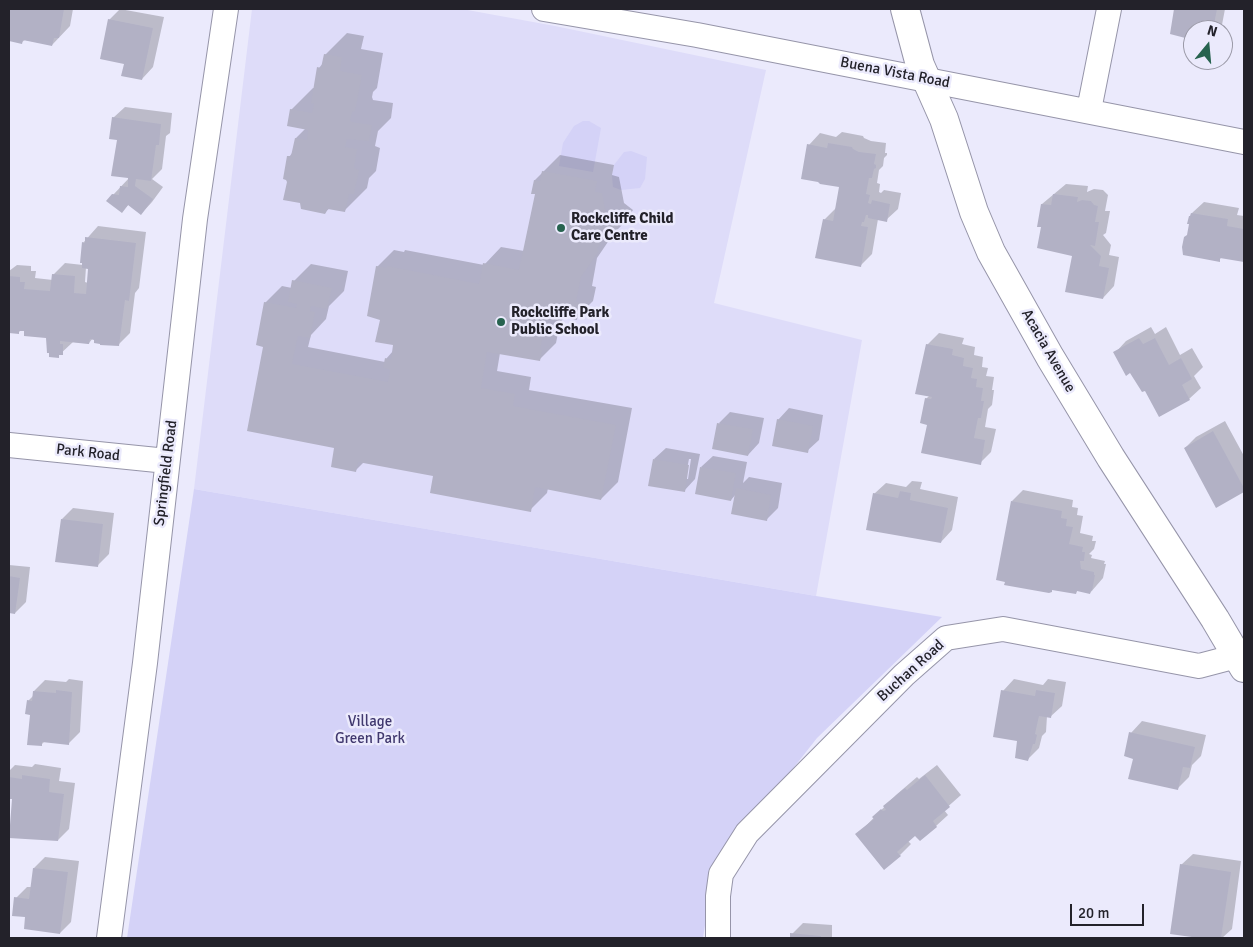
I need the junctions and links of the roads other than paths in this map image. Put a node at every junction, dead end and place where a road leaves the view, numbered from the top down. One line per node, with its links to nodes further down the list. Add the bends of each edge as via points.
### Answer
1 (226, 9): 9 (street, Springfield Road, via 195,219)
2 (544, 9): 5 (street, Buena Vista Road)
3 (905, 9): 5 (street, Acacia Avenue)
4 (1109, 9): 6 (street)
5 (927, 80): 6 (street, Buena Vista Road); 10 (street, Acacia Avenue, via 991,252 1111,458)
6 (1089, 110): 7 (street, Buena Vista Road)
7 (1244, 142)
8 (9, 445): 9 (street, Park Road)
9 (167, 461): 11 (street, Springfield Road, via 145,663)
10 (1240, 662): 12 (street, Buchan Road, via 1199,666 1003,629 946,638 904,675 746,832 721,874)
11 (109, 938)
12 (718, 938)

